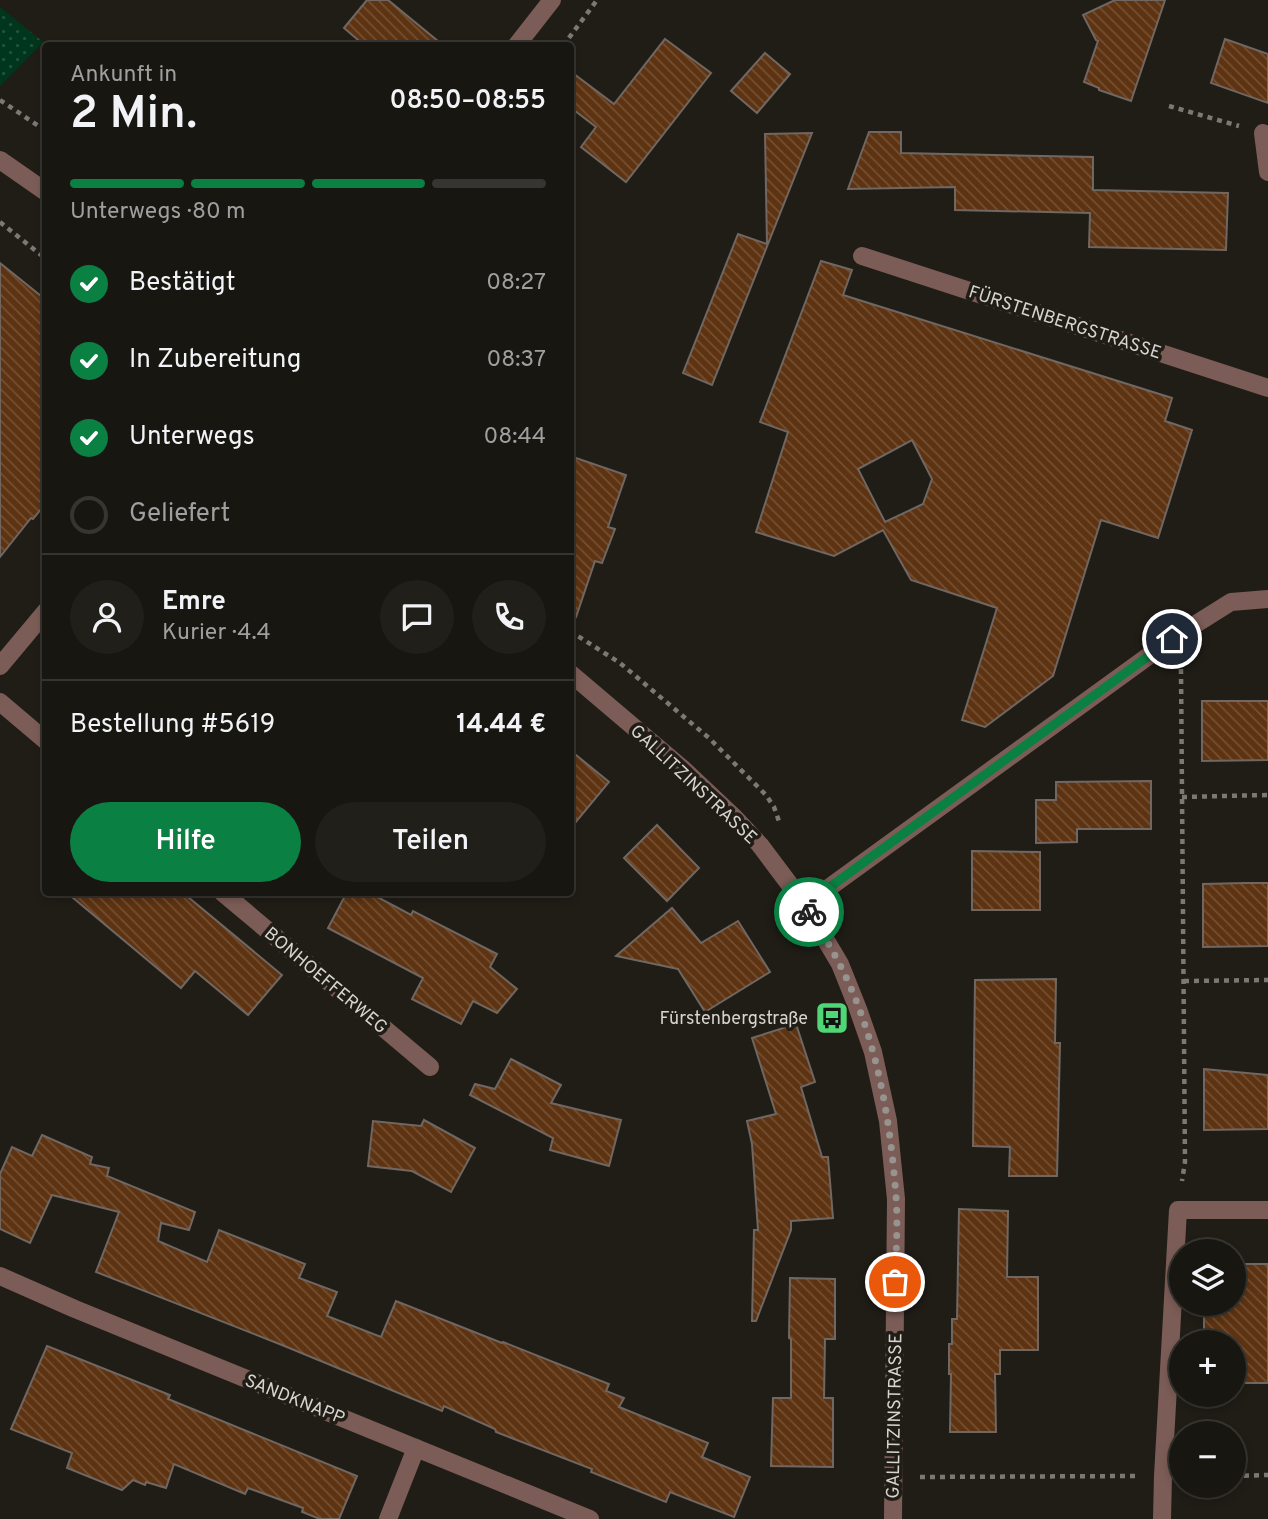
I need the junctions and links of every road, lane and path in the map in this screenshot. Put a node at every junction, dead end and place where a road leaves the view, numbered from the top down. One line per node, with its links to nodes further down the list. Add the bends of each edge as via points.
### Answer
1 (552, 0): 3 (street)
2 (597, 0): 4 (path)
3 (519, 42)
4 (566, 42)
5 (0, 100): 7 (path)
6 (1169, 106): 8 (path)
7 (42, 128)
8 (1263, 133): 10 (street)
9 (0, 160): 11 (street)
10 (1268, 172)
11 (42, 189)
12 (0, 222): 13 (path)
13 (42, 256)
14 (862, 256): 15 (street, FÜRSTENBERGSTRASSE)
15 (1268, 388)
16 (1268, 599): 18 (street, via 1231,602)
17 (42, 616): 19 (street)
18 (1172, 639): 24 (path, via 1181,666); 26 (street)
19 (0, 666)
20 (574, 676): 26 (street, GALLITZINSTRASSE, via 735,818)
21 (0, 702): 22 (street)
22 (42, 738)
23 (1268, 795): 24 (path)
24 (1182, 797): 28 (path)
25 (227, 896): 29 (street, BONHOEFFERWEG)
26 (805, 905): 37 (street, GALLITZINSTRASSE, via 840,964 858,1009 888,1121 896,1199)
27 (1268, 980): 28 (path)
28 (1184, 981): 31 (path, via 1185,1162)
29 (430, 1067)
30 (1268, 1209): 31 (street)
31 (1178, 1210): 35 (street)
32 (0, 1276): 33 (street, SANDKNAPP)
33 (416, 1448): 38 (street); 39 (street, SANDKNAPP)
34 (1268, 1475): 36 (path)
35 (1163, 1476): 37 (path); 41 (street)
36 (1246, 1476)
37 (894, 1478): 40 (street, GALLITZINSTRASSE)
38 (387, 1519)
39 (590, 1519)
40 (893, 1519)
41 (1162, 1519)

